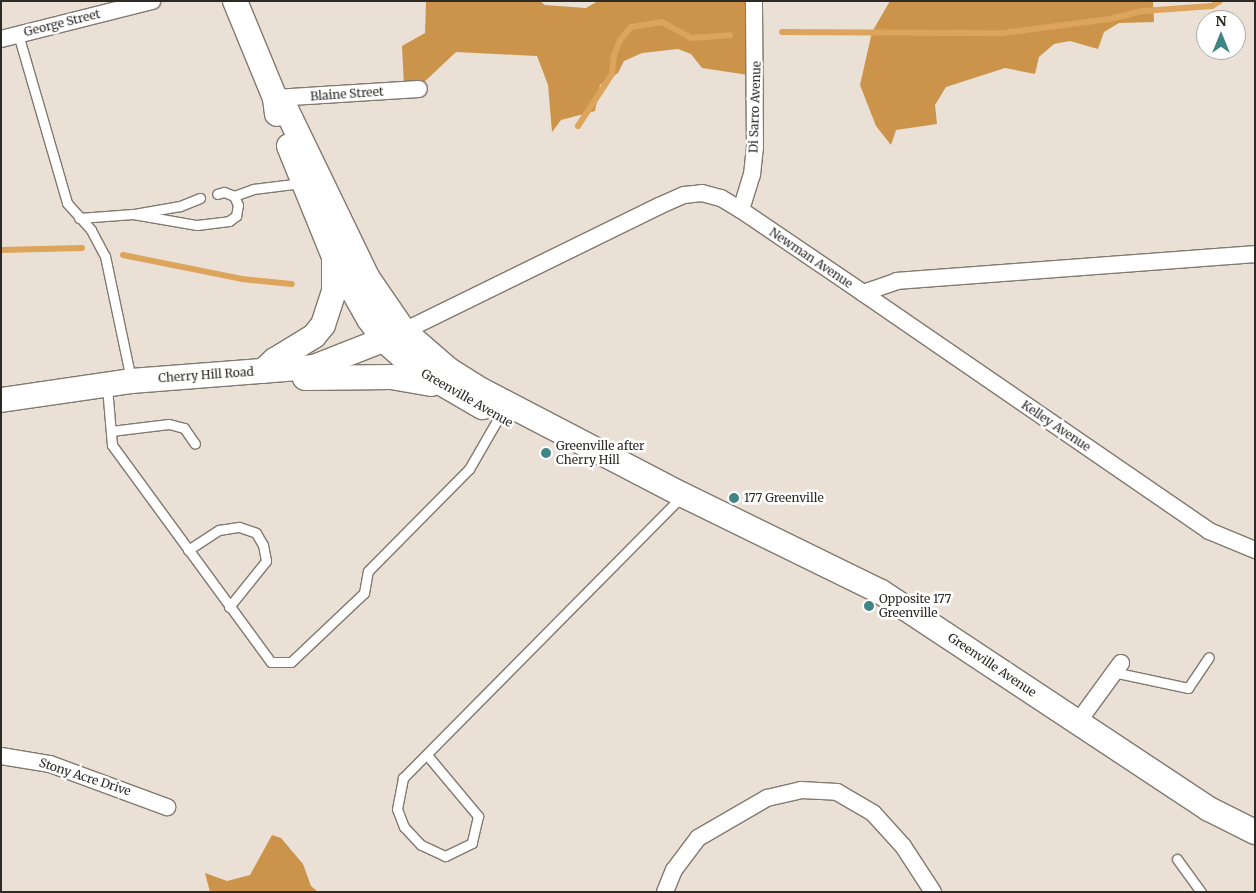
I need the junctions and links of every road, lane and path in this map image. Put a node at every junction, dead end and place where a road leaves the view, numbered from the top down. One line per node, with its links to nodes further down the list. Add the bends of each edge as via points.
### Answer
1 (152, 1): 4 (street, George Street)
2 (235, 1): 7 (main road, Greenville Avenue)
3 (754, 1): 12 (street, Di Sarro Avenue, via 754,148 752,175)
4 (18, 34): 5 (street, George Street); 14 (lane, via 67,203)
5 (1, 38)
6 (419, 89): 7 (street, Blaine Street)
7 (275, 98): 8 (main road, Greenville Avenue, via 275,109)
8 (311, 180): 10 (lane, via 253,189); 16 (main road, Greenville Avenue); 18 (main road, Greenville Avenue)
9 (217, 194): 10 (lane, via 224,192)
10 (234, 196): 13 (lane, via 237,210 229,221 197,225)
11 (200, 198): 13 (lane, via 180,206)
12 (741, 210): 17 (street, Newman Avenue); 18 (street, Newman Avenue, via 721,198 702,193 684,195)
13 (133, 214): 14 (lane)
14 (79, 218): 21 (lane, via 91,230 105,256)
15 (1255, 254): 17 (street, Newman Avenue, via 897,281)
16 (334, 257): 18 (main road, Greenville Avenue); 19 (main road, via 334,292 323,325 314,336 274,360)
17 (863, 293): 30 (street, Kelley Avenue, via 1209,531)
18 (394, 335): 19 (main road, Cherry Hill Road, via 314,367); 23 (main road, Greenville Avenue, via 415,368); 28 (main road, Greenville Avenue, via 481,390)
19 (263, 371): 20 (main road, Cherry Hill Road)
20 (184, 377): 21 (main road, Cherry Hill Road); 23 (main road, via 218,382 390,376)
21 (131, 381): 22 (main road, Cherry Hill Road)
22 (107, 385): 24 (main road, Cherry Hill Road); 26 (lane)
23 (442, 387): 25 (main road, Greenville Avenue)
24 (1, 400)
25 (499, 417): 28 (main road, Greenville Avenue); 31 (lane, via 469,469 368,572 364,593 291,662 271,662)
26 (110, 431): 27 (lane, via 168,424 184,428); 29 (lane, via 112,445)
27 (195, 444)
28 (675, 490): 34 (main road, Greenville Avenue, via 881,592); 35 (lane)
29 (188, 550): 31 (lane); 31 (lane, via 219,530 239,527 256,533 263,545 266,561)
30 (1255, 550)
31 (230, 607)
32 (1209, 657): 33 (lane, via 1188,688)
33 (1117, 668): 34 (street)
34 (1078, 722): 38 (main road, Greenville Avenue, via 1208,809)
35 (427, 755): 35 (lane, via 403,778 397,809 404,827 421,845 445,856 472,843 478,816)
36 (1, 756): 37 (street, Stony Acre Drive, via 50,764)
37 (167, 807)
38 (1252, 828)
39 (1177, 859): 42 (lane)
40 (665, 892): 41 (street, via 684,854 716,825 783,792 819,790 837,792 878,817 903,846)
41 (933, 892)
42 (1201, 892)

